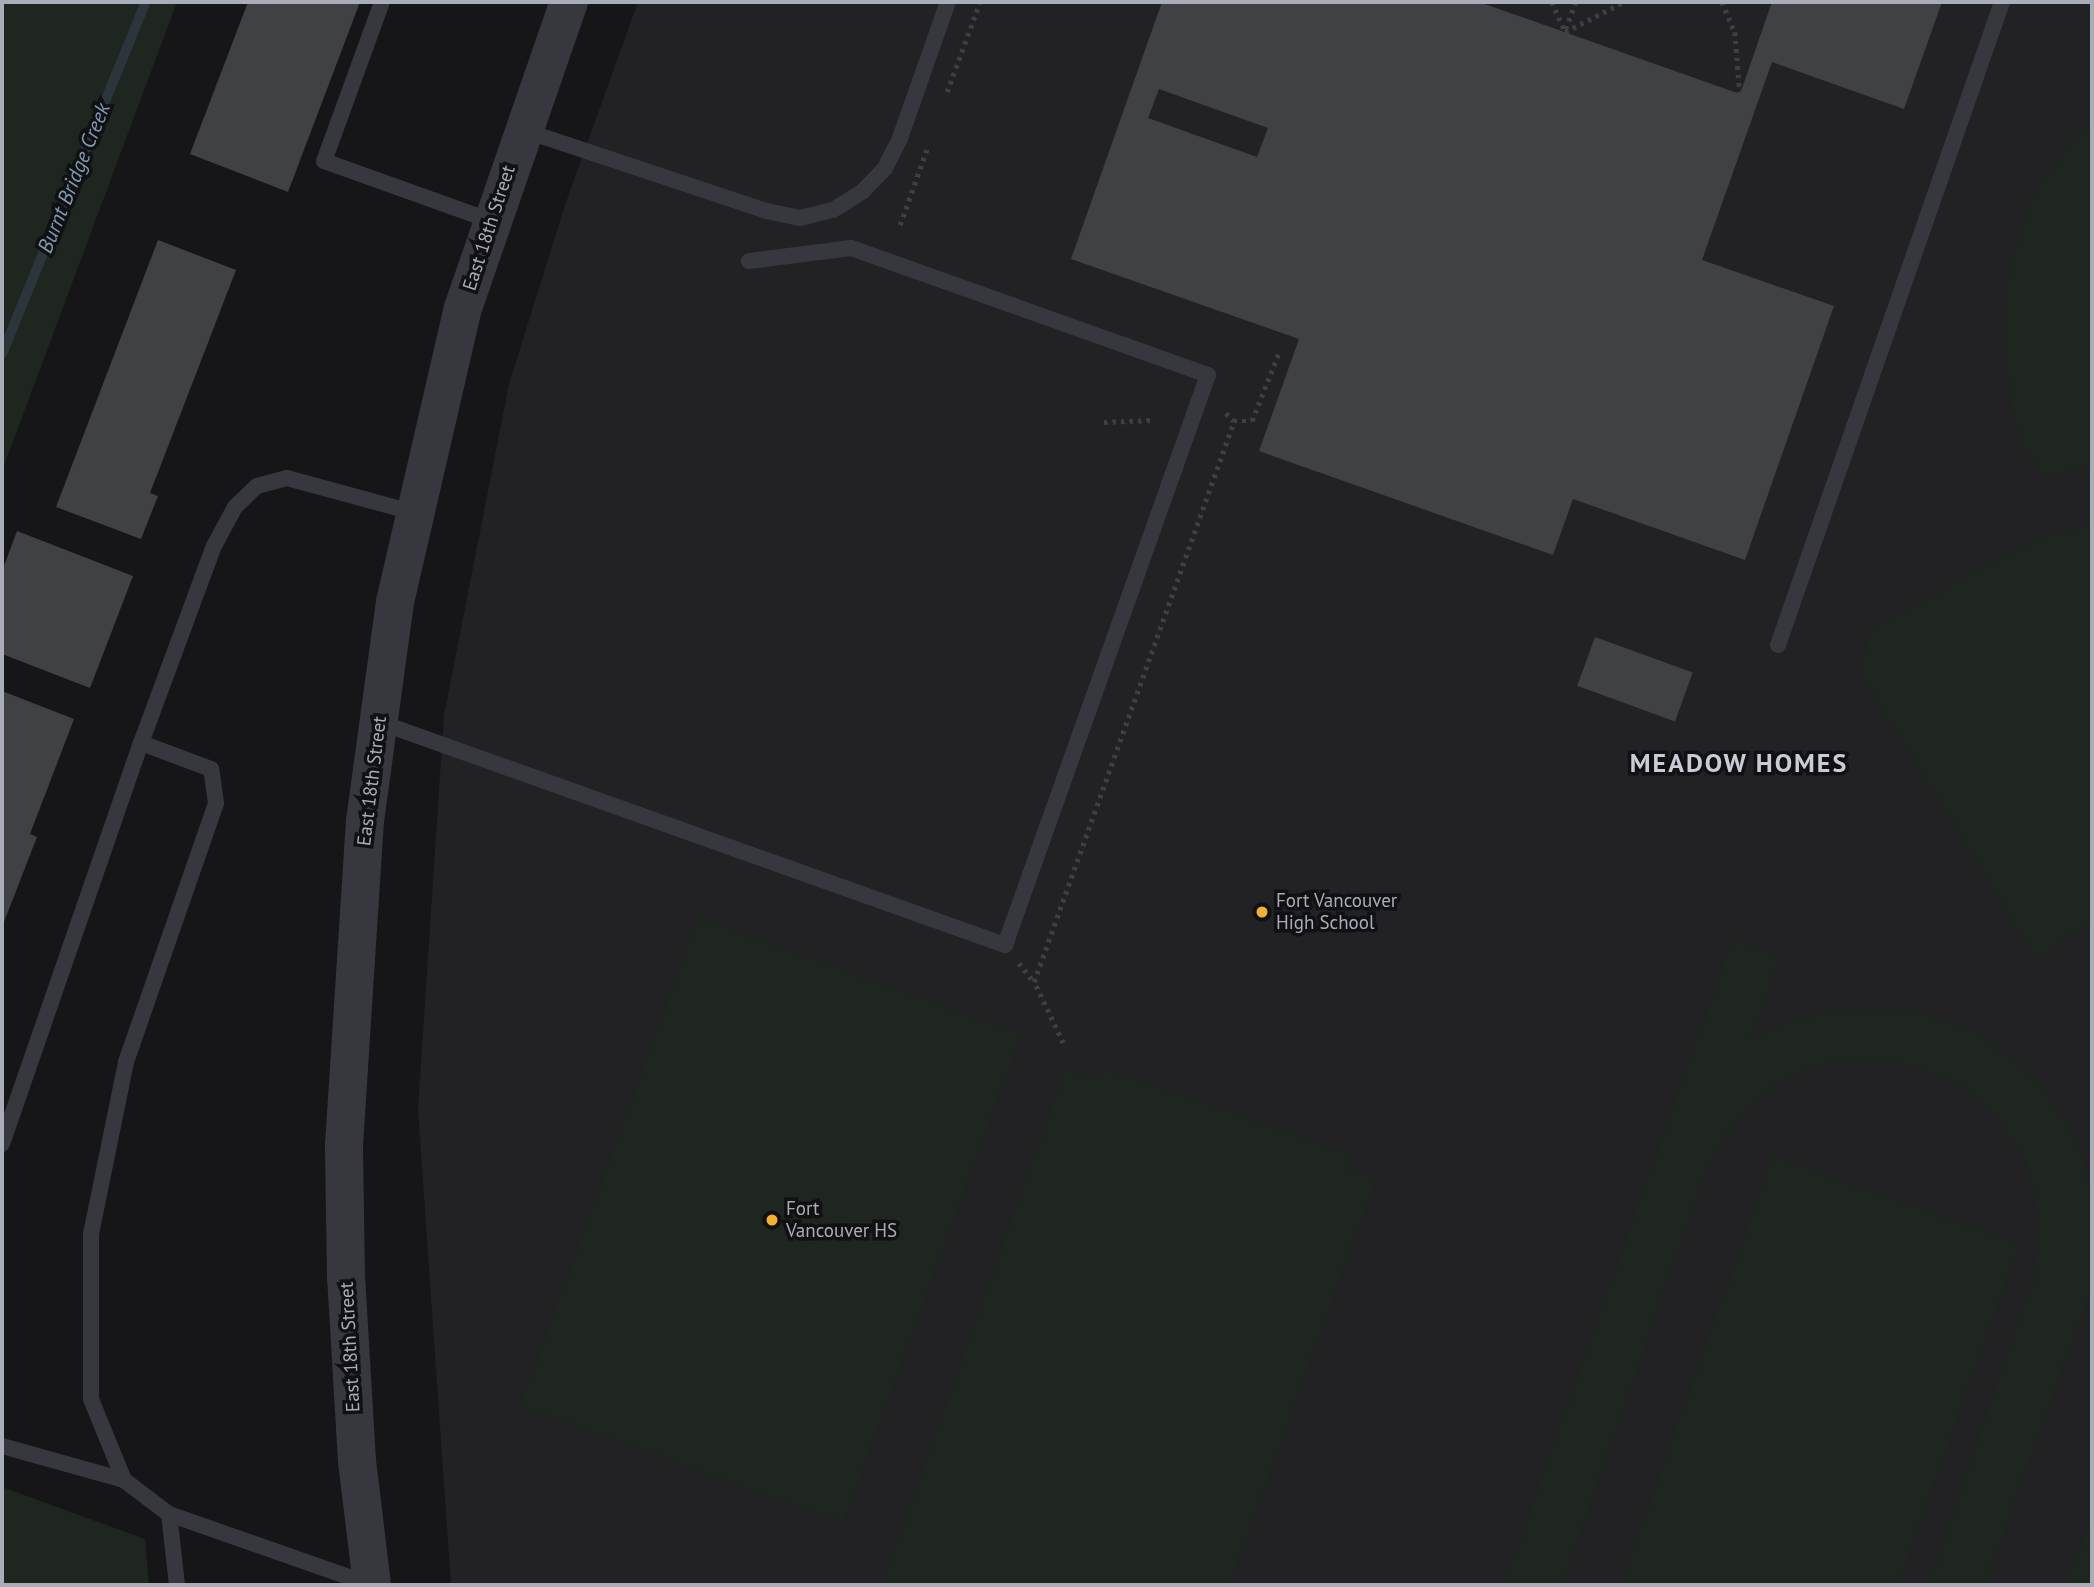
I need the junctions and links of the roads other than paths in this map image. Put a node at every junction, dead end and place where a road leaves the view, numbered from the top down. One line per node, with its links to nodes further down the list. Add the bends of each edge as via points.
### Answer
1 (382, 2): 6 (lane, via 324,161)
2 (569, 2): 5 (street, East 18th Street)
3 (948, 2): 5 (lane, via 885,168 862,192 833,210 800,218 767,211)
4 (2002, 2): 9 (lane)
5 (523, 130): 6 (street, East 18th Street)
6 (492, 221): 8 (street, East 18th Street, via 463,308)
7 (749, 261): 10 (lane, via 851,248 1208,375 1005,945)
8 (416, 513): 10 (street, East 18th Street, via 395,602); 11 (lane, via 308,481 287,478 257,486 236,507 214,546)
9 (1778, 645)
10 (379, 722): 17 (street, East 18th Street, via 365,821 344,1144 356,1448)
11 (141, 743): 12 (lane); 14 (lane, via 211,769 216,803 126,1062 91,1234 91,1399)
12 (2, 1144)
13 (2, 1446): 14 (lane)
14 (124, 1480): 15 (lane)
15 (169, 1514): 16 (lane); 17 (lane)
16 (177, 1585)
17 (372, 1585)

